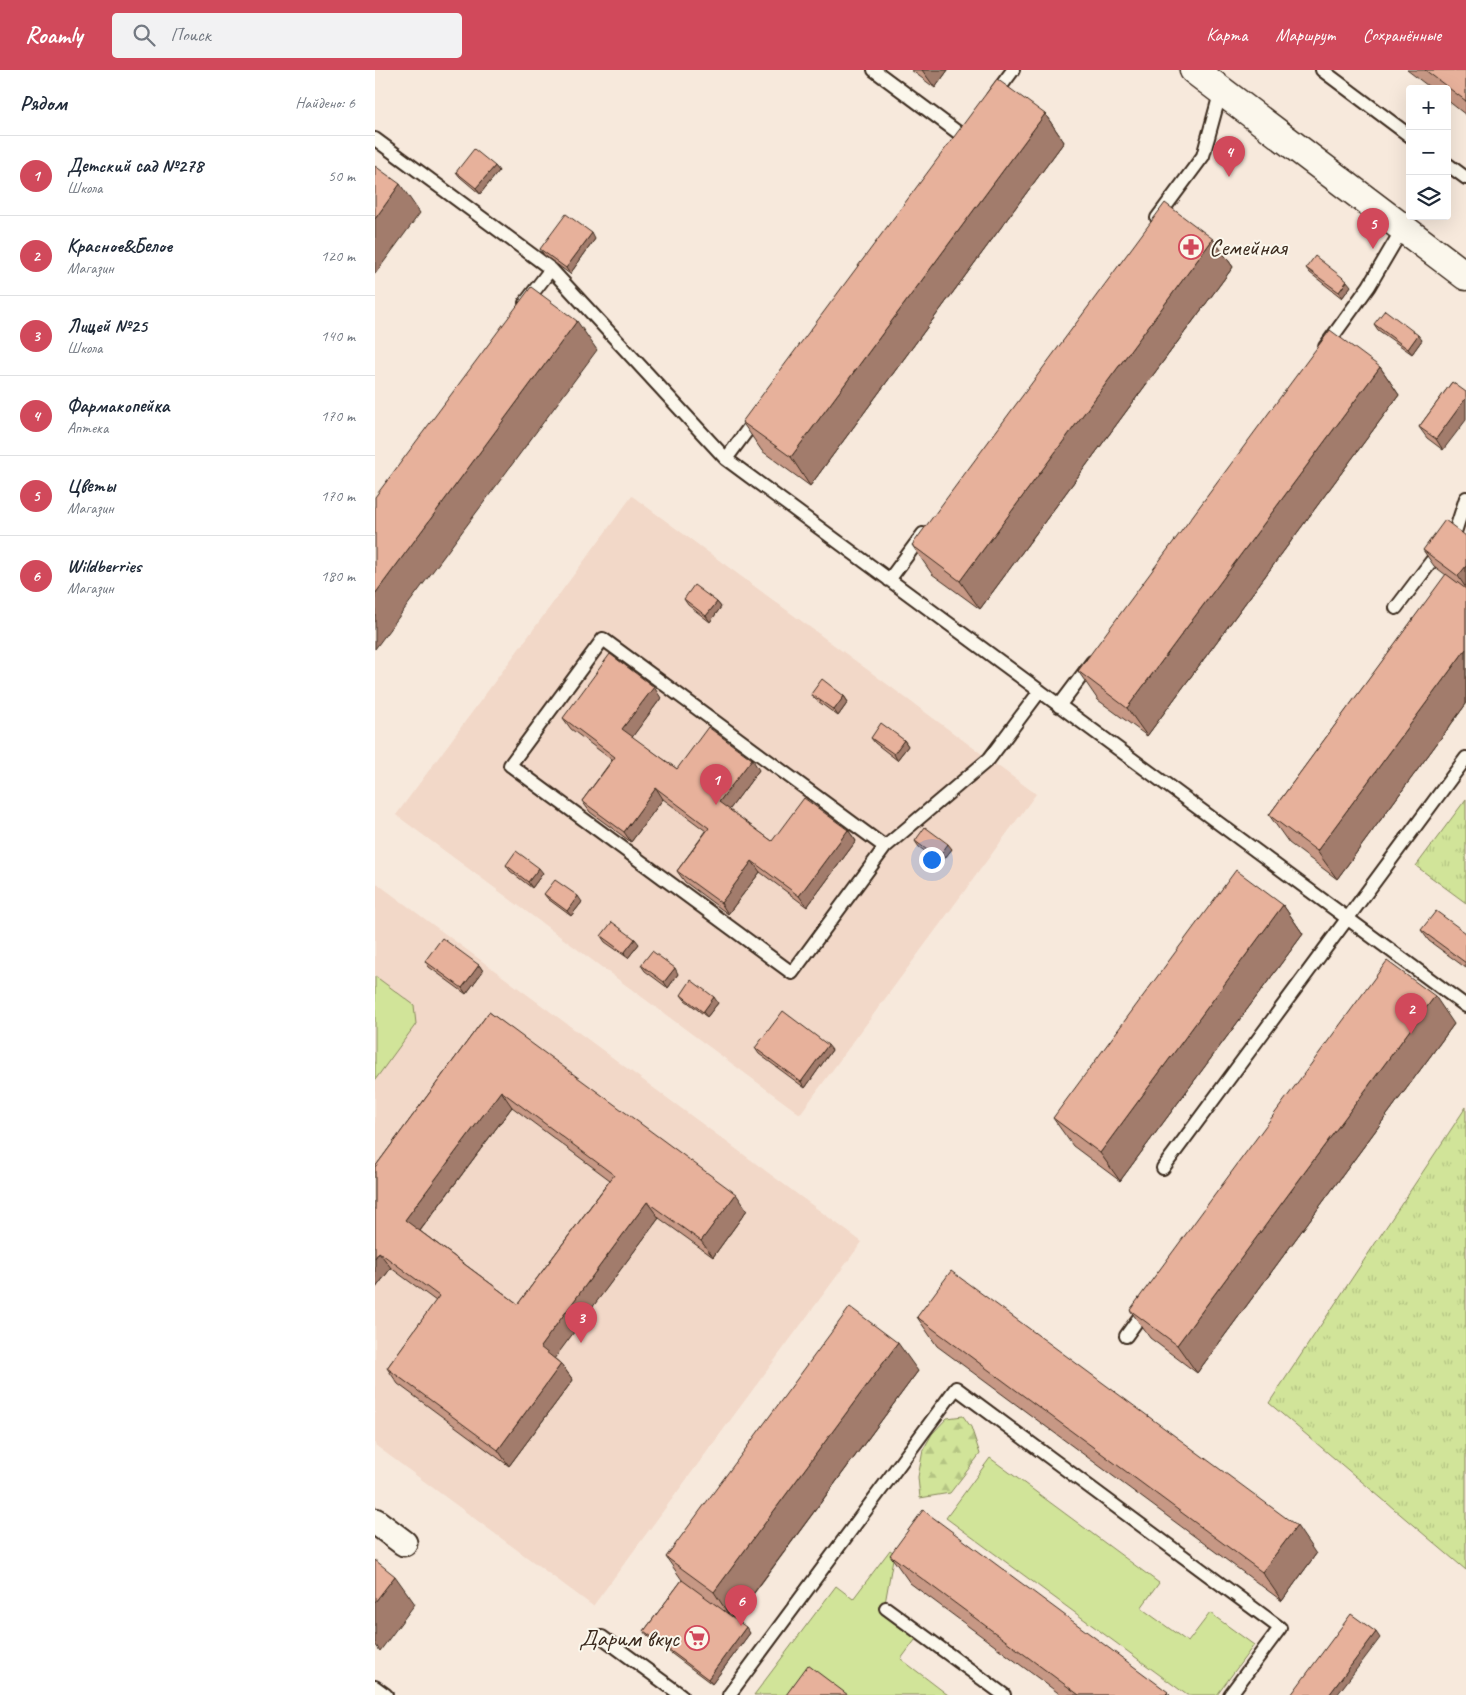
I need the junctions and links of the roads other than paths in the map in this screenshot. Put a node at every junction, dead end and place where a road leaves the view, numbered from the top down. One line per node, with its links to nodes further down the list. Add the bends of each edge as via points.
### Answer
1 (874, 70): 8 (lane)
2 (1013, 70): 6 (lane)
3 (1194, 70): 5 (main road)
4 (1322, 70): 7 (lane)
5 (1221, 90): 12 (lane, via 1203,156); 13 (main road)
6 (986, 107)
7 (1406, 133)
8 (964, 137)
9 (375, 139): 14 (lane)
10 (1451, 167): 11 (lane)
11 (1466, 178)
12 (1149, 228)
13 (1403, 228): 15 (main road); 17 (lane, via 1369,286)
14 (551, 269): 16 (lane); 19 (lane)
15 (1466, 276)
16 (515, 316)
17 (1317, 358)
18 (764, 407): 19 (lane)
19 (726, 459): 23 (lane)
20 (1466, 498): 22 (lane)
21 (931, 524): 23 (lane)
22 (1461, 533): 24 (lane)
23 (889, 580): 26 (lane)
24 (1396, 608)
25 (1100, 650): 27 (lane)
26 (1040, 691): 27 (lane); 29 (lane, via 989,759)
27 (1059, 706): 30 (lane)
28 (1466, 758): 30 (lane)
29 (885, 847): 29 (lane, via 792,973 510,765 603,639)
30 (1347, 919): 31 (lane, via 1400,964); 32 (lane)
31 (1466, 1006)
32 (1163, 1168)
33 (1155, 1296): 34 (lane)
34 (1126, 1336)
35 (375, 1521): 36 (street)
36 (404, 1543)
37 (886, 1608): 43 (lane)
38 (601, 1637): 41 (lane)
39 (375, 1686): 40 (lane)
40 (386, 1695)
41 (681, 1695)
42 (729, 1695): 44 (lane, via 956,1388 1280,1628)
43 (1004, 1695)
44 (1230, 1695)

